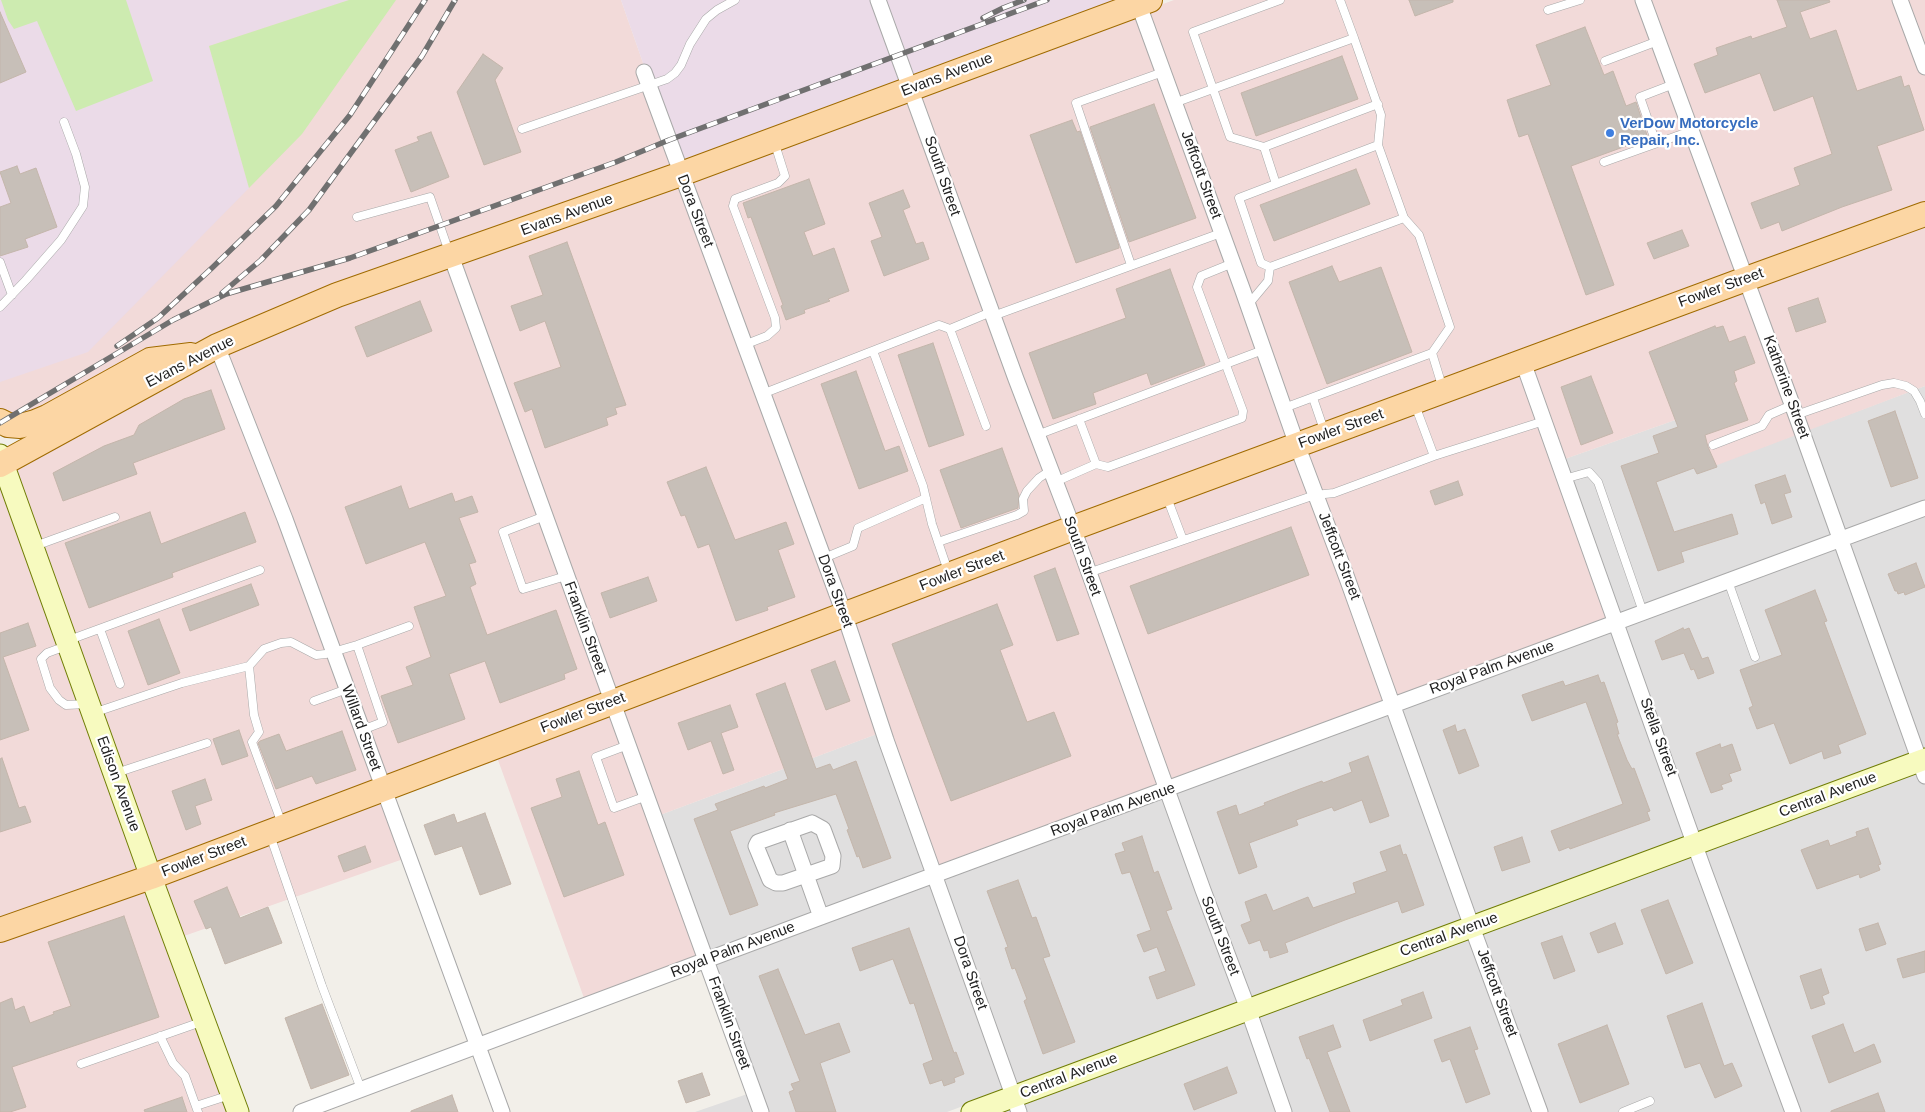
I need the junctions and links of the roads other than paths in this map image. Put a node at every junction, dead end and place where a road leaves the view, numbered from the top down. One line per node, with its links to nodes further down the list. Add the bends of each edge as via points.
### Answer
1 (735, 0): 15 (lane, via 706,19 675,73 667,79)
2 (878, 0): 17 (street, South Street)
3 (1280, 0): 18 (lane, via 1193,32)
4 (1340, 0): 10 (lane)
5 (1580, 0): 9 (lane)
6 (1643, 0): 11 (street, Katherine Street)
7 (1900, 0): 13 (street)
8 (1142, 1): 14 (street, Jeffcott Street); 17 (main road, Evans Avenue)
9 (1548, 10)
10 (1354, 38): 18 (lane); 20 (lane)
11 (1658, 41): 12 (lane); 16 (street, Katherine Street)
12 (1605, 61)
13 (1925, 67)
14 (1163, 72): 19 (street, Jeffcott Street); 38 (lane, via 1076,103)
15 (646, 79): 22 (lane); 29 (street, Dora Street)
16 (1674, 84): 23 (street, Katherine Street); 25 (lane, via 1640,98)
17 (912, 89): 24 (main road, Evans Avenue); 44 (street, South Street)
18 (1213, 89): 19 (lane); 27 (lane, via 1230,138)
19 (1174, 103): 34 (street, Jeffcott Street)
20 (1378, 104): 26 (lane, via 1381,115); 27 (lane)
21 (64, 122): 41 (lane, via 85,187 83,206 61,240)
22 (522, 129)
23 (1691, 131): 25 (lane); 40 (street, Katherine Street)
24 (773, 140): 29 (main road, Evans Avenue); 46 (lane, via 785,176 778,183 735,199 733,206 776,328 767,336)
25 (1656, 143): 28 (lane)
26 (1378, 146): 30 (lane); 33 (lane)
27 (1264, 148): 30 (lane)
28 (1604, 162)
29 (681, 174): 35 (main road, Evans Avenue); 46 (street, Dora Street)
30 (1276, 184): 39 (lane, via 1239,198 1262,263)
31 (1925, 214): 40 (main road, Fowler Street)
32 (357, 217): 35 (lane, via 430,197)
33 (1404, 218): 39 (lane); 50 (lane, via 1419,234 1450,327)
34 (1221, 232): 37 (street, Jeffcott Street); 38 (lane)
35 (451, 256): 47 (main road, Evans Avenue, via 337,295); 77 (street, Franklin Street)
36 (0, 262): 41 (lane)
37 (1232, 263): 42 (street, Jeffcott Street); 52 (lane, via 1200,276 1197,287)
38 (1131, 265): 44 (lane)
39 (1270, 267): 42 (lane, via 1268,280)
40 (1746, 279): 51 (main road, Fowler Street); 58 (street, Katherine Street)
41 (12, 295): 43 (lane)
42 (1248, 305): 49 (street, Jeffcott Street)
43 (0, 307)
44 (992, 314): 45 (lane); 64 (street, South Street)
45 (950, 329): 48 (lane, via 939,325); 63 (lane)
46 (744, 345): 54 (street, Dora Street)
47 (211, 350): 61 (main road, via 150,360 47,418 20,426); 69 (main road, Evans Avenue); 97 (street, Willard Street, via 285,519)
48 (873, 350): 54 (lane); 75 (lane)
49 (1263, 350): 52 (lane); 57 (street, Jeffcott Street)
50 (1432, 353): 53 (lane); 55 (lane)
51 (1523, 362): 53 (main road, Fowler Street); 62 (street, Stella Street)
52 (1226, 364): 60 (lane); 70 (lane, via 1243,410 1242,418 1108,468)
53 (1444, 391): 56 (main road, Fowler Street)
54 (762, 394): 84 (street, Dora Street)
55 (1313, 398): 57 (lane); 65 (lane)
56 (1414, 402): 65 (main road, Fowler Street); 68 (lane)
57 (1284, 408): 67 (street, Jeffcott Street)
58 (1794, 410): 59 (lane, via 1894,383 1914,391); 66 (lane, via 1769,415 1762,426); 80 (street, Katherine Street)
59 (1925, 414)
60 (1079, 419): 64 (lane); 70 (lane)
61 (0, 421)
62 (1544, 421): 68 (lane); 72 (street, Stella Street)
63 (986, 426)
64 (1037, 435): 71 (street, South Street)
65 (1325, 435): 67 (main road, Fowler Street)
66 (1712, 445)
67 (1297, 446): 73 (main road, Fowler Street); 74 (street, Jeffcott Street)
68 (1434, 456): 74 (lane, via 1334,493)
69 (1, 461): 83 (street, Edison Avenue)
70 (1096, 464): 71 (lane)
71 (1053, 476): 79 (street, South Street); 82 (lane, via 1039,478 1027,491 1023,499 1024,511)
72 (1564, 480): 90 (lane, via 1589,472 1598,482); 92 (street, Stella Street)
73 (1166, 494): 79 (main road, Fowler Street); 81 (lane)
74 (1316, 495): 81 (lane); 104 (street, Jeffcott Street)
75 (926, 498): 82 (lane); 84 (lane, via 858,528 853,546)
76 (1925, 508): 80 (street, Royal Palm Avenue)
77 (545, 516): 87 (street, Franklin Street); 87 (lane, via 503,532 523,589)
78 (115, 517): 83 (lane)
79 (1072, 528): 86 (street, South Street); 88 (main road, Fowler Street)
80 (1841, 539): 89 (street, Royal Palm Avenue); 109 (street, Katherine Street)
81 (1183, 540): 86 (lane)
82 (938, 542): 88 (lane)
83 (33, 547): 95 (street, Edison Avenue)
84 (824, 558): 91 (street, Dora Street)
85 (260, 570): 94 (lane)
86 (1088, 573): 112 (street, South Street)
87 (566, 576): 103 (street, Franklin Street)
88 (950, 576): 91 (main road, Fowler Street)
89 (1728, 581): 90 (street, Royal Palm Avenue); 98 (lane)
90 (1643, 612): 92 (street, Royal Palm Avenue)
91 (845, 616): 103 (main road, Fowler Street); 118 (street, Dora Street)
92 (1616, 622): 104 (street, Royal Palm Avenue); 116 (street, Stella Street)
93 (409, 626): 96 (lane)
94 (100, 629): 95 (lane); 100 (lane)
95 (67, 643): 105 (street, Edison Avenue); 105 (lane, via 41,659 50,688 66,704)
96 (357, 645): 97 (lane); 106 (lane, via 383,722)
97 (334, 652): 99 (lane, via 316,655 291,642 282,643 264,650); 101 (street, Willard Street)
98 (1754, 657)
99 (249, 666): 105 (lane); 115 (lane, via 259,732 252,742)
100 (120, 684)
101 (347, 689): 102 (lane); 106 (street, Willard Street)
102 (314, 701)
103 (612, 702): 108 (street, Franklin Street); 111 (main road, Fowler Street)
104 (1393, 705): 112 (street, Royal Palm Avenue); 121 (street, Jeffcott Street)
105 (91, 709): 110 (street, Edison Avenue)
106 (362, 730): 111 (street, Willard Street)
107 (207, 743): 110 (lane)
108 (628, 745): 113 (street, Franklin Street); 113 (lane, via 596,757 614,808)
109 (1923, 765): 116 (street, Central Avenue)
110 (114, 773): 119 (street, Edison Avenue)
111 (384, 790): 115 (main road, Fowler Street); 127 (street, Willard Street)
112 (1167, 790): 118 (street, Royal Palm Avenue); 124 (street, South Street)
113 (647, 796): 123 (street, Franklin Street)
114 (790, 830): 117 (street); 117 (street, via 817,824 833,856 832,866); 117 (street, via 758,842 756,846 770,880 783,882)
115 (276, 831): 119 (main road, Fowler Street); 129 (lane, via 322,986)
116 (1695, 845): 121 (street, Central Avenue); 141 (street, Stella Street)
117 (806, 874): 120 (street)
118 (936, 876): 120 (street, Royal Palm Avenue); 132 (street, Dora Street)
119 (151, 877): 122 (main road, Fowler Street); 125 (street, Edison Avenue)
120 (821, 917): 123 (street, Royal Palm Avenue)
121 (1472, 927): 124 (street, Central Avenue); 139 (street, Jeffcott Street)
122 (0, 930)
123 (706, 960): 127 (street, Royal Palm Avenue); 136 (street, Franklin Street)
124 (1248, 1009): 132 (street, Central Avenue); 138 (street, South Street)
125 (205, 1021): 126 (lane); 131 (street, Edison Avenue)
126 (160, 1036): 128 (lane); 133 (lane, via 173,1063 185,1076)
127 (478, 1046): 129 (street, Royal Palm Avenue); 135 (street, Willard Street)
128 (81, 1064)
129 (361, 1090): 134 (street, Royal Palm Avenue)
130 (1650, 1101): 140 (lane)
131 (235, 1103): 133 (lane)
132 (1017, 1104): 137 (street, Central Avenue)
133 (197, 1109)
134 (301, 1112)
135 (502, 1112)
136 (762, 1112)
137 (972, 1112)
138 (1284, 1112)
139 (1540, 1112)
140 (1623, 1112)
141 (1793, 1112)

